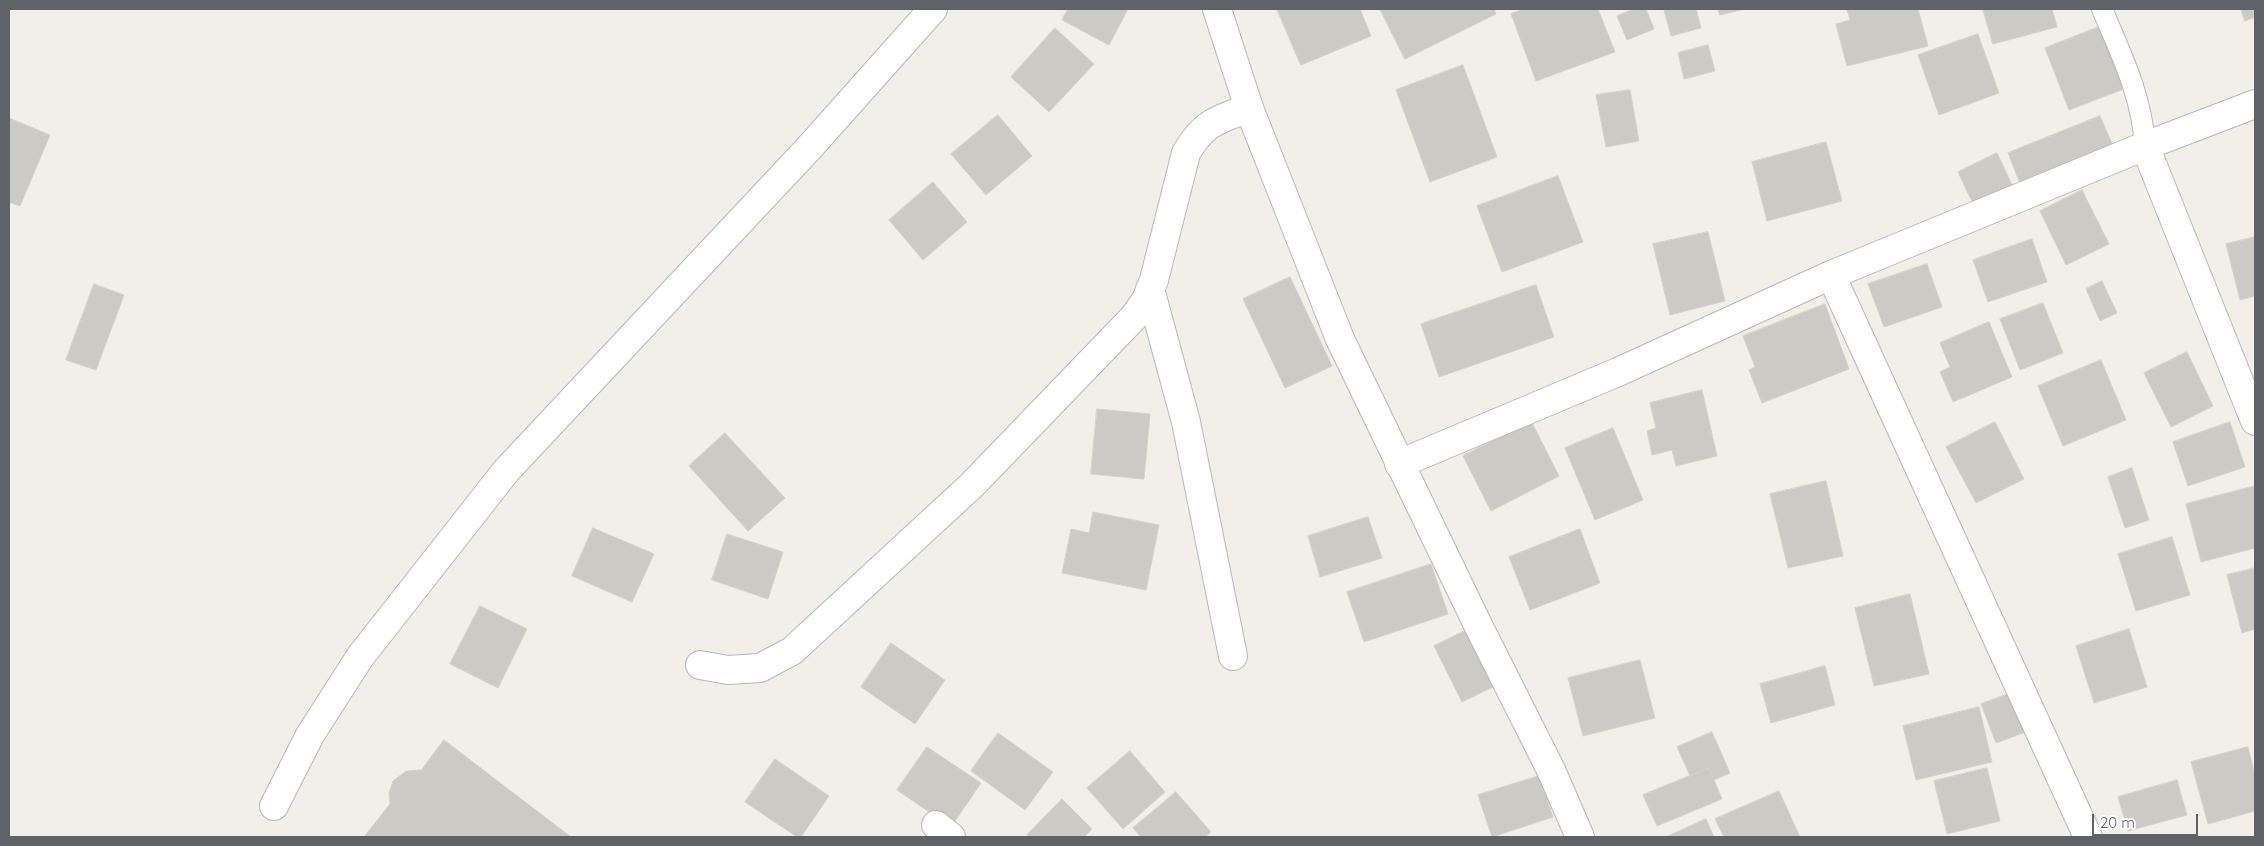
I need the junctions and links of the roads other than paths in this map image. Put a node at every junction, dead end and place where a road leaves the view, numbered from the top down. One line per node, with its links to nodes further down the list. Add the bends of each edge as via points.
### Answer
1 (933, 9): 13 (street, via 809,148 506,471 356,664 310,735)
2 (1217, 9): 5 (street)
3 (2102, 9): 6 (lane, via 2136,88 2144,120)
4 (2255, 104): 6 (street)
5 (1249, 108): 8 (street, via 1212,122 1195,138 1186,153); 10 (street, via 1340,339)
6 (2145, 146): 7 (street); 9 (street)
7 (1831, 276): 10 (street, via 1618,372); 15 (street)
8 (1150, 289): 11 (street, via 1186,422); 12 (street, via 1134,317 972,485 792,651 760,668 728,670)
9 (2255, 421)
10 (1399, 464): 14 (street, via 1551,770)
11 (1233, 656)
12 (700, 666)
13 (274, 806)
14 (1580, 837)
15 (2088, 837)

